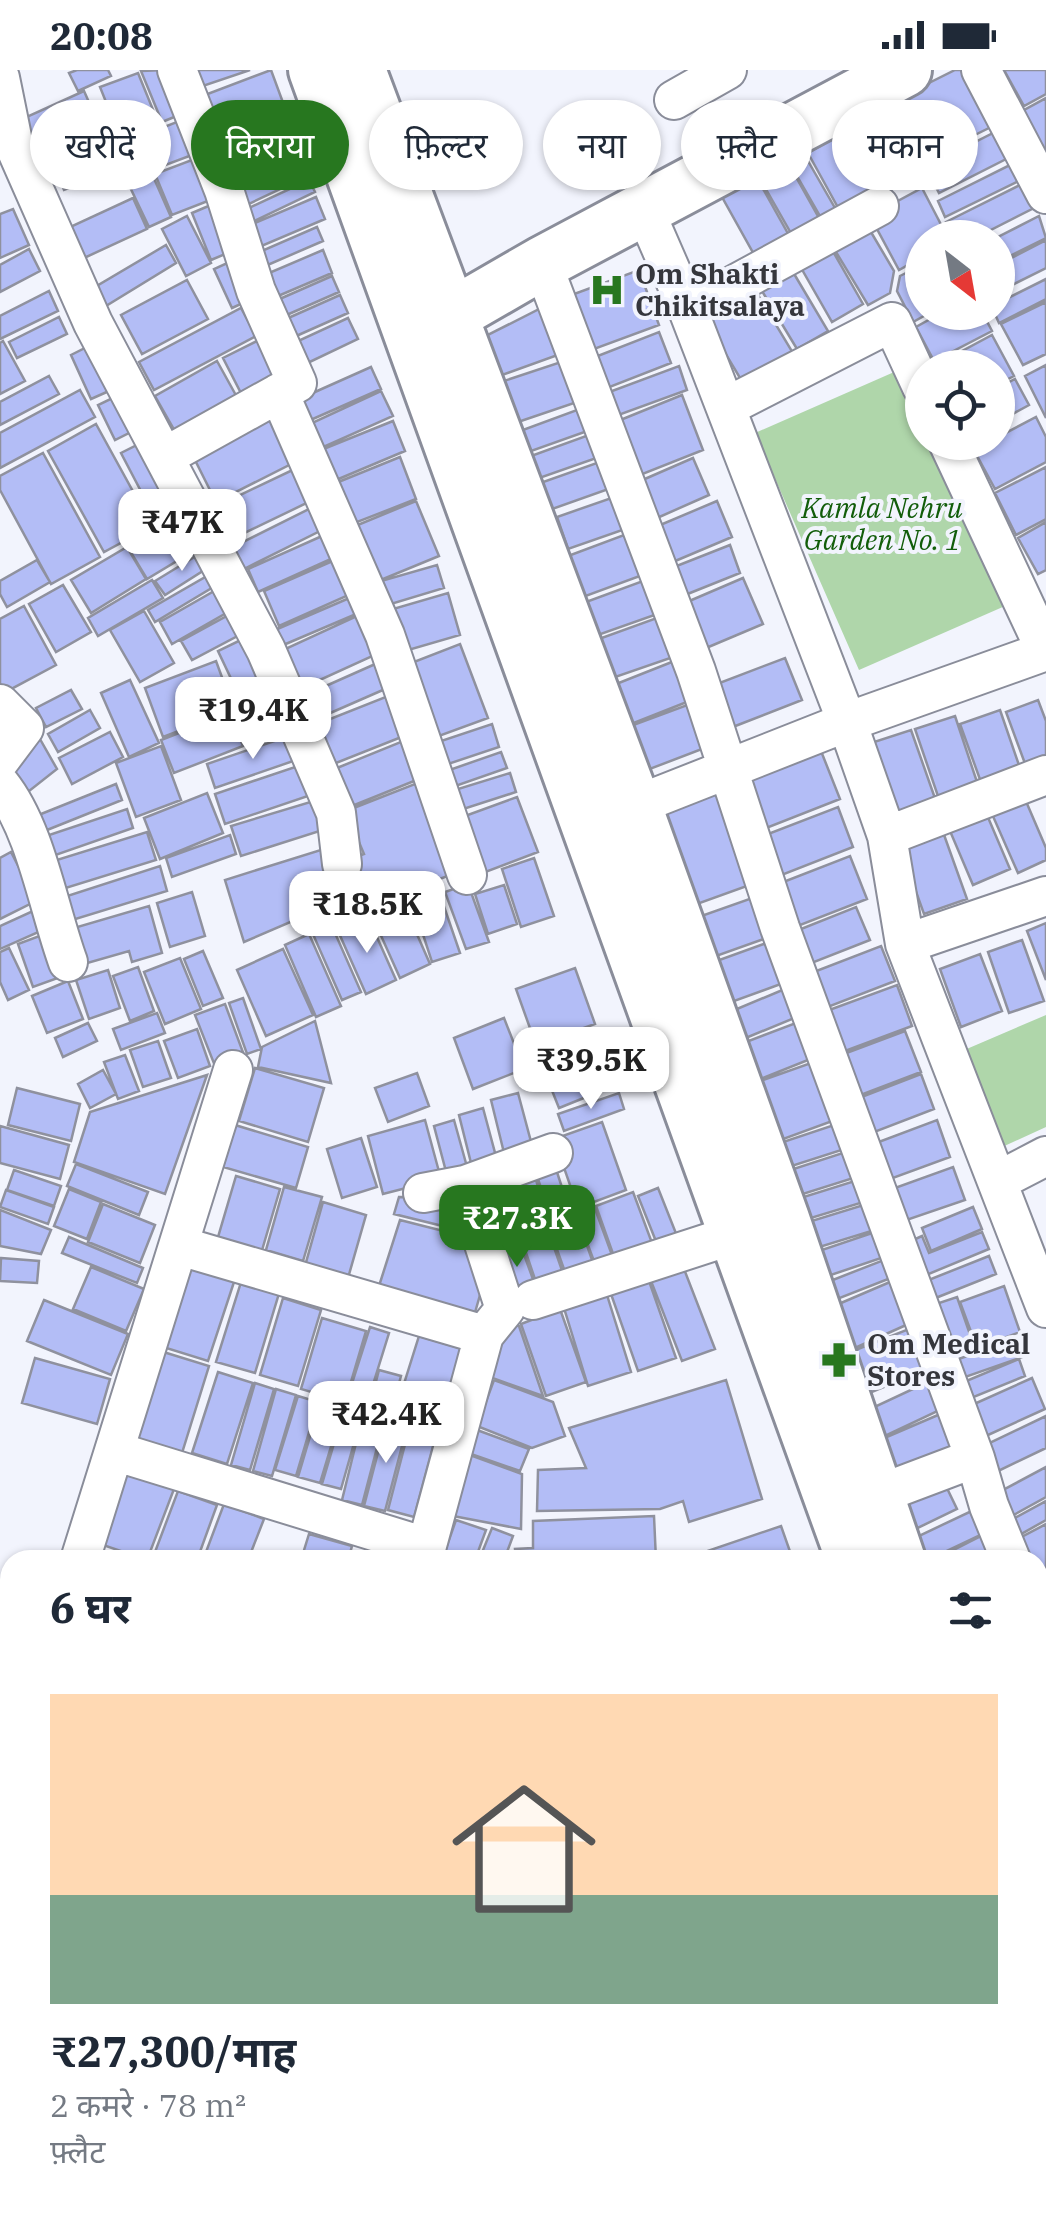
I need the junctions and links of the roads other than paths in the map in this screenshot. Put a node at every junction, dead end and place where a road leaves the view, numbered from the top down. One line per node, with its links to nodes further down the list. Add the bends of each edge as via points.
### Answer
1 (177, 70): 17 (street, via 256,291 297,383)
2 (315, 70): 15 (street)
3 (360, 70): 15 (street)
4 (727, 70): 8 (street)
5 (905, 70): 12 (street)
6 (982, 70): 10 (street)
7 (0, 78): 9 (street)
8 (674, 100)
9 (6, 145): 19 (street)
10 (1046, 194)
11 (879, 206): 14 (street)
12 (644, 209): 13 (street); 14 (street)
13 (542, 264): 15 (street); 25 (street)
14 (688, 310): 18 (street)
15 (432, 323): 28 (street)
16 (905, 350): 18 (street, via 892,322)
17 (279, 393): 19 (street); 31 (street, via 384,634)
18 (726, 406): 23 (street)
19 (164, 457): 30 (street, via 266,650 336,813)
20 (956, 460): 21 (street)
21 (1046, 651): 23 (street)
22 (0, 704): 24 (street, via 24,728)
23 (847, 722): 25 (street); 29 (street)
24 (0, 760)
25 (730, 768): 28 (street); 48 (street, via 786,944)
26 (1046, 776): 29 (street)
27 (0, 784): 34 (street, via 31,844)
28 (612, 814): 35 (street)
29 (887, 836): 33 (street)
30 (342, 864)
31 (468, 875)
32 (1046, 896): 33 (street)
33 (905, 944): 39 (street)
34 (68, 962)
35 (676, 994): 42 (street); 49 (street)
36 (233, 1070): 43 (street)
37 (552, 1154): 40 (street)
38 (1046, 1156): 39 (street)
39 (998, 1181): 44 (street)
40 (466, 1185): 41 (street); 46 (street, via 506,1309)
41 (423, 1193)
42 (736, 1234): 45 (street); 49 (street)
43 (180, 1246): 46 (street); 47 (street)
44 (1044, 1297)
45 (533, 1300)
46 (484, 1335): 52 (street)
47 (114, 1451): 50 (street); 51 (street)
48 (975, 1458): 49 (street); 55 (street)
49 (857, 1502): 53 (street); 54 (street)
50 (83, 1550)
51 (412, 1550)
52 (425, 1550)
53 (854, 1550)
54 (892, 1550)
55 (1008, 1550)

